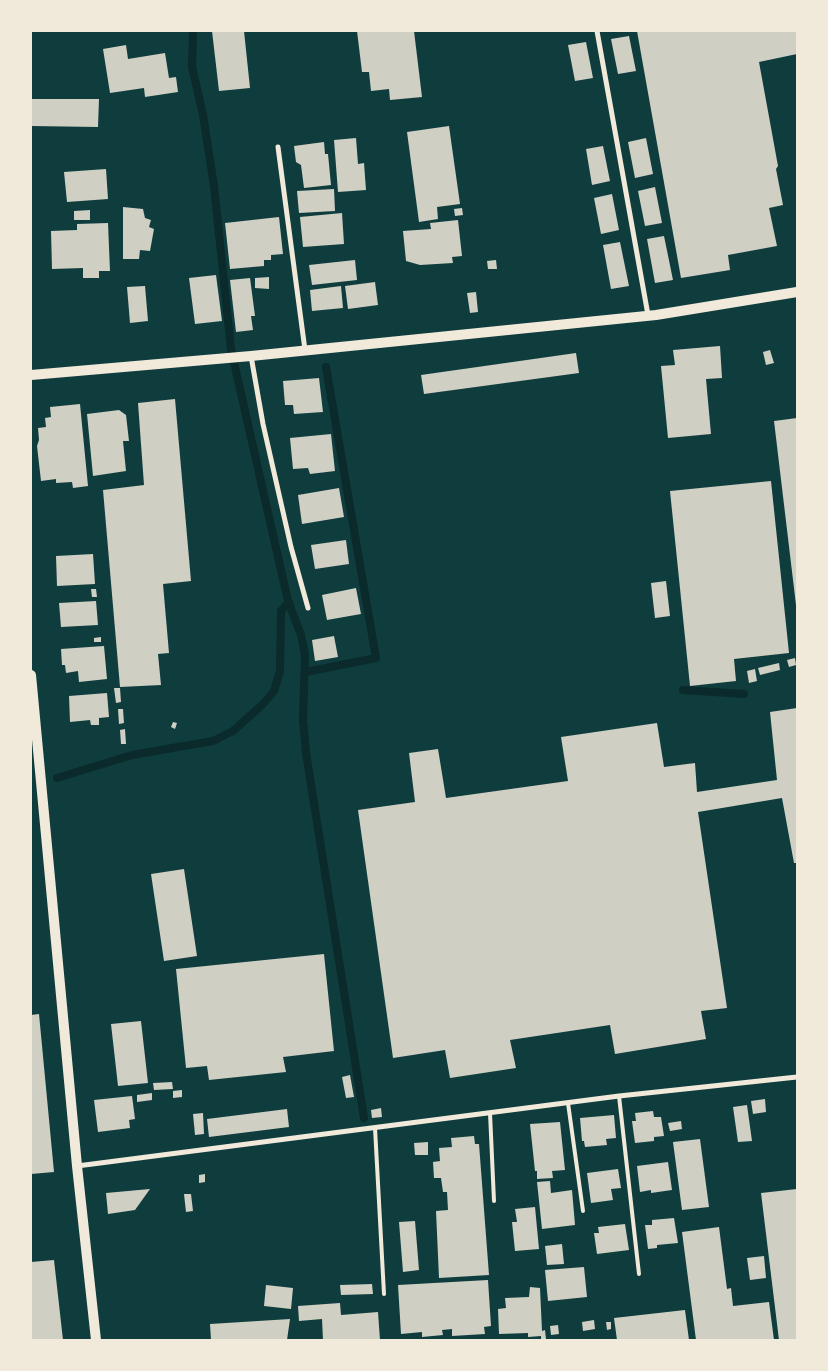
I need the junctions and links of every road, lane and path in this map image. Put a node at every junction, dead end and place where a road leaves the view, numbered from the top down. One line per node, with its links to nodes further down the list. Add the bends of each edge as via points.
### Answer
1 (597, 31): 4 (street)
2 (278, 147): 5 (street)
3 (797, 292): 4 (main road)
4 (648, 316): 5 (main road)
5 (305, 350): 6 (main road)
6 (251, 356): 7 (main road); 8 (street, via 267,443)
7 (31, 375)
8 (308, 608)
9 (31, 676): 10 (main road)
10 (36, 777): 16 (main road)
11 (797, 1077): 12 (street)
12 (619, 1096): 13 (street); 19 (lane)
13 (568, 1103): 14 (street); 18 (lane)
14 (490, 1113): 15 (street); 17 (lane)
15 (374, 1128): 16 (street); 20 (lane)
16 (77, 1166): 21 (main road)
17 (494, 1201)
18 (583, 1211)
19 (639, 1274)
20 (384, 1294)
21 (96, 1340)

